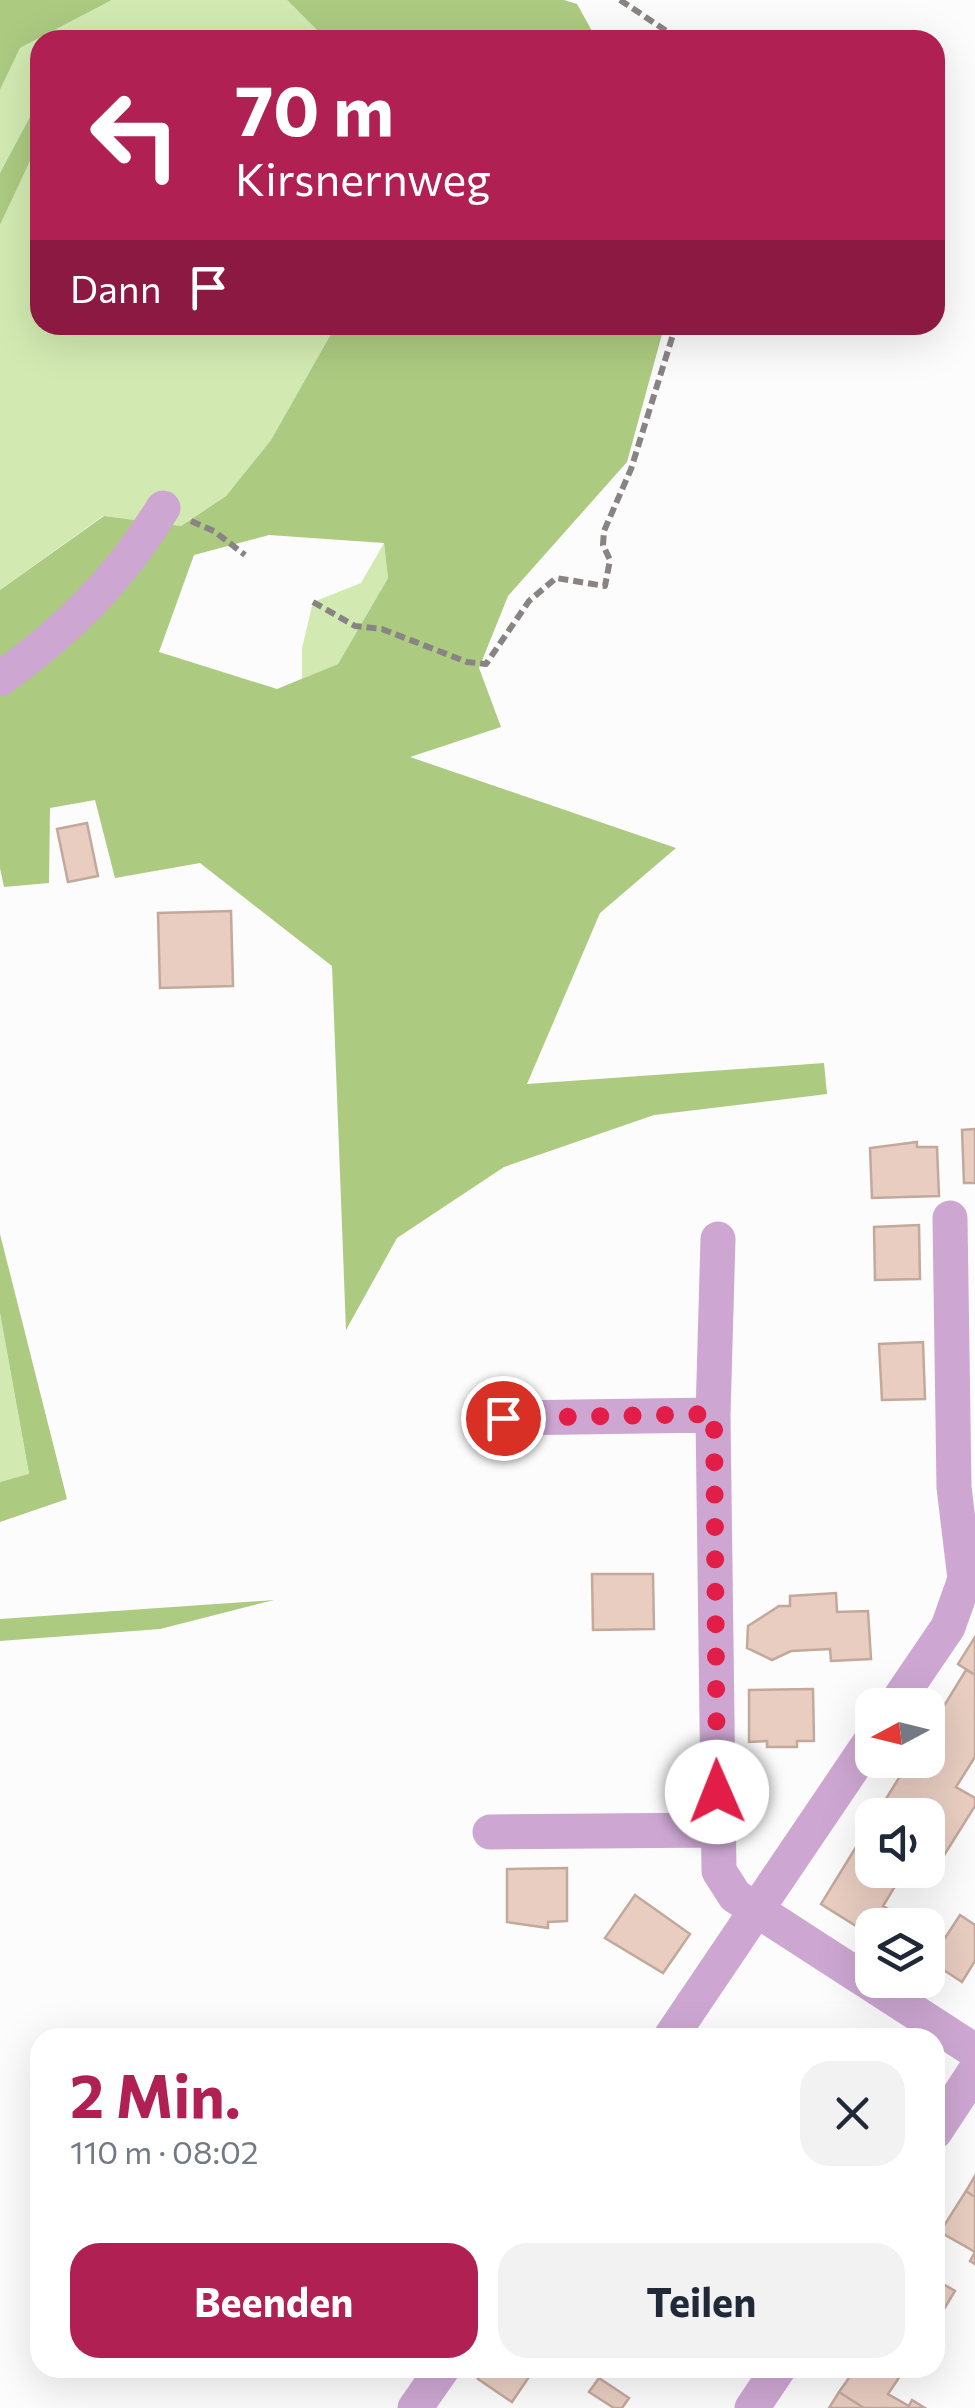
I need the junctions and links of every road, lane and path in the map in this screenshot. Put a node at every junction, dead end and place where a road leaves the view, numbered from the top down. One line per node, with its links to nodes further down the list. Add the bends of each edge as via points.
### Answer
1 (620, 0): 2 (path)
2 (665, 30)
3 (673, 335): 6 (path, via 604,531 610,560 605,586 556,578 528,601 486,664 355,626)
4 (163, 508): 5 (path, via 214,531); 7 (street, via 92,606)
5 (245, 555)
6 (313, 602)
7 (0, 679)
8 (950, 1218): 12 (street, via 954,1487 965,1579 948,1627)
9 (718, 1239): 10 (street)
10 (714, 1414): 11 (street); 14 (street)
11 (503, 1418)
12 (907, 1688)
13 (855, 1765): 16 (street)
14 (717, 1830): 15 (street); 16 (street, via 725,1885)
15 (490, 1832)
16 (757, 1912): 17 (street); 18 (street)
17 (677, 2028)
18 (938, 2028)
19 (945, 2033): 20 (street)
20 (975, 2052)
21 (975, 2071): 22 (street)
22 (945, 2117)
23 (436, 2378): 25 (street)
24 (772, 2378): 26 (street)
25 (415, 2408)
26 (752, 2408)

